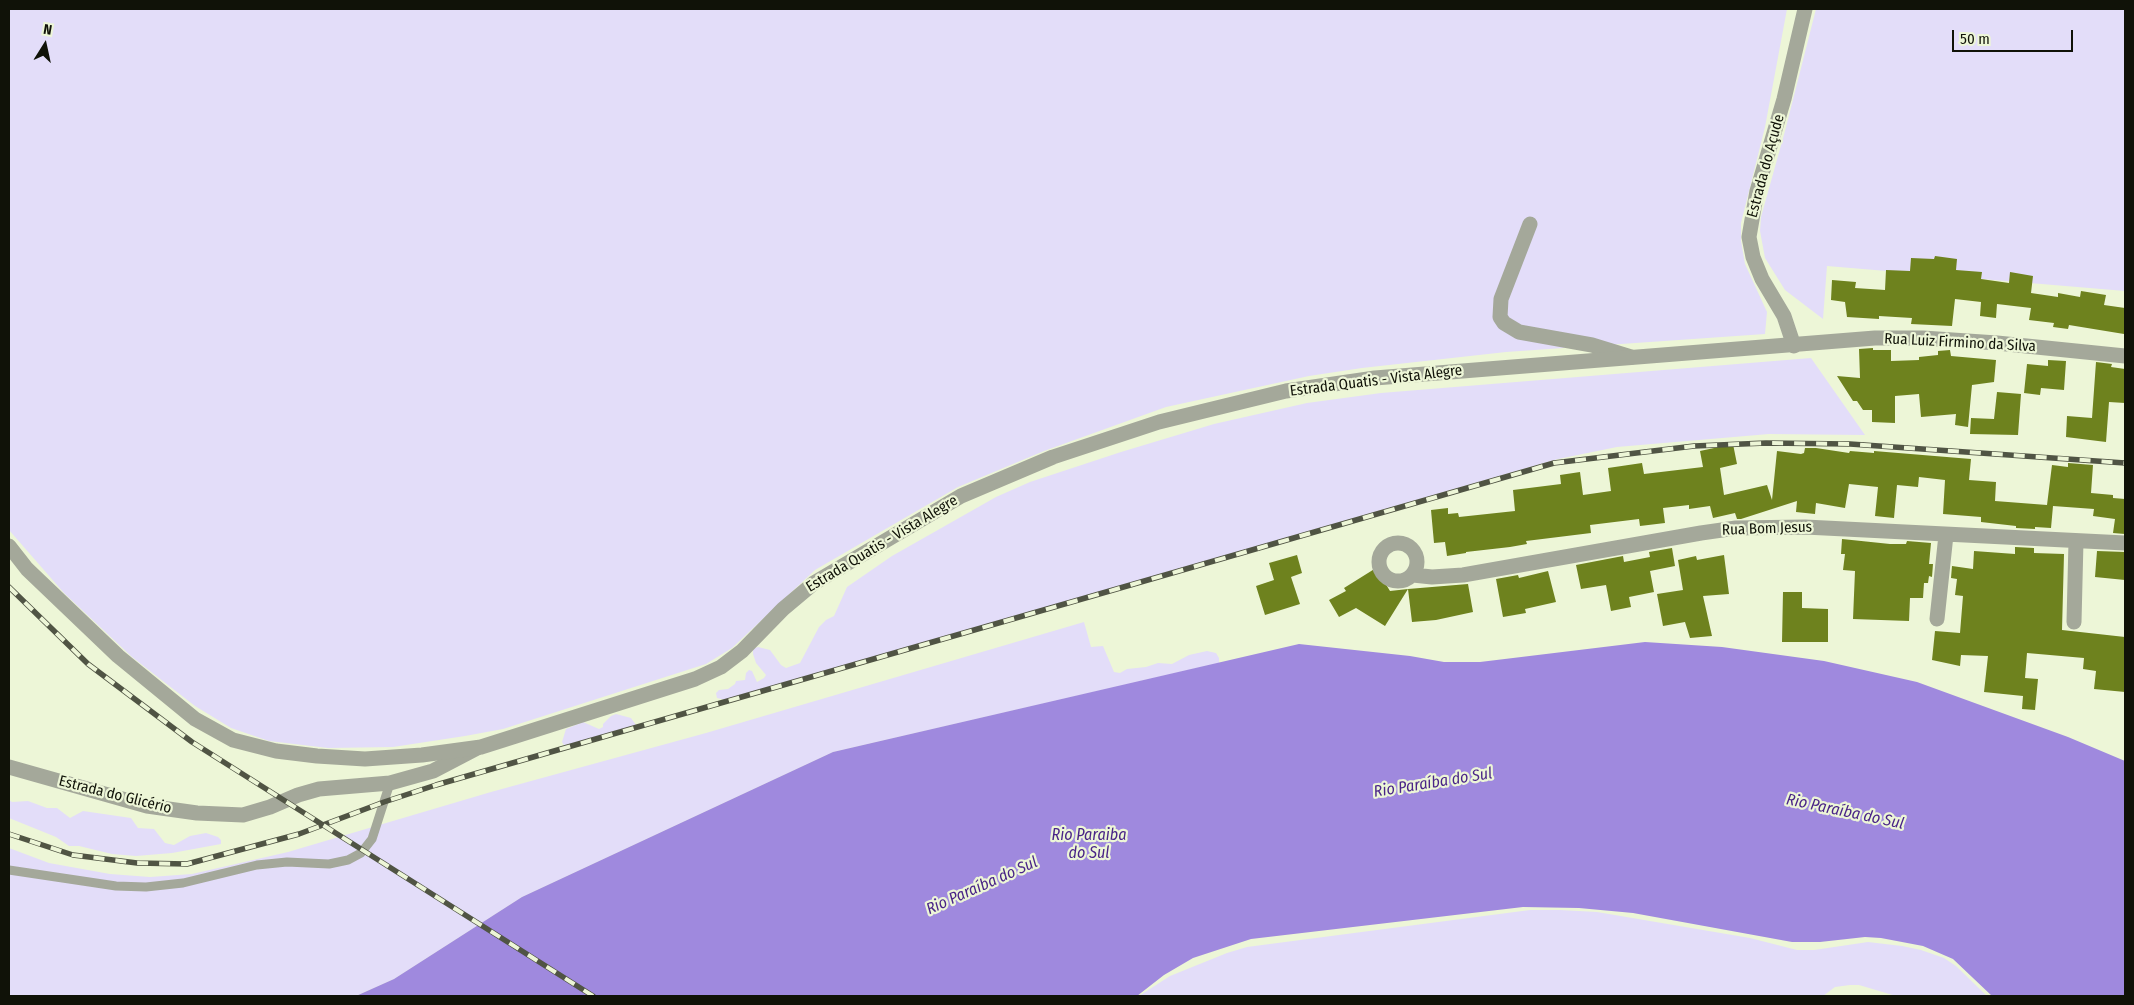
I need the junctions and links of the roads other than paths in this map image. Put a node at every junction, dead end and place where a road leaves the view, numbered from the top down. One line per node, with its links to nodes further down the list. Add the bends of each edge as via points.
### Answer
1 (1805, 9): 3 (street, Estrada do Açude, via 1784,99 1757,191 1749,237 1762,278 1784,316)
2 (1530, 224): 4 (street, via 1501,299 1500,317 1504,323 1519,332 1592,344)
3 (1794, 346): 4 (street, Estrada Quatis - Vista Alegre); 5 (street, Rua Luiz Firmino da Silva, via 1856,339 1923,338)
4 (1631, 356): 13 (street, Estrada Quatis - Vista Alegre, via 1375,378 1286,391 1159,422 1053,457 961,496 814,583 742,651 720,667 661,692)
5 (2125, 356)
6 (1946, 536): 7 (street, Rua Bom Jesus); 10 (street, Rua Bom Jesus, via 1805,527 1736,528 1463,575); 11 (street)
7 (2076, 541): 8 (street, Rua Bom Jesus); 12 (street)
8 (2125, 543)
9 (9, 546): 13 (street, Estrada Quatis - Vista Alegre, via 27,570 118,656 195,718 233,740 276,751 366,759)
10 (1413, 575)
11 (1938, 619)
12 (2074, 622)
13 (481, 747): 15 (street, Estrada do Glicério, via 433,771)
14 (9, 767): 15 (street, Estrada do Glicério, via 147,806 242,815 319,789)
15 (390, 783): 16 (lane, via 372,839 361,853 348,860 329,864 287,862 257,865 183,883 146,887 116,886)
16 (13, 871): 17 (lane)
17 (9, 879)

